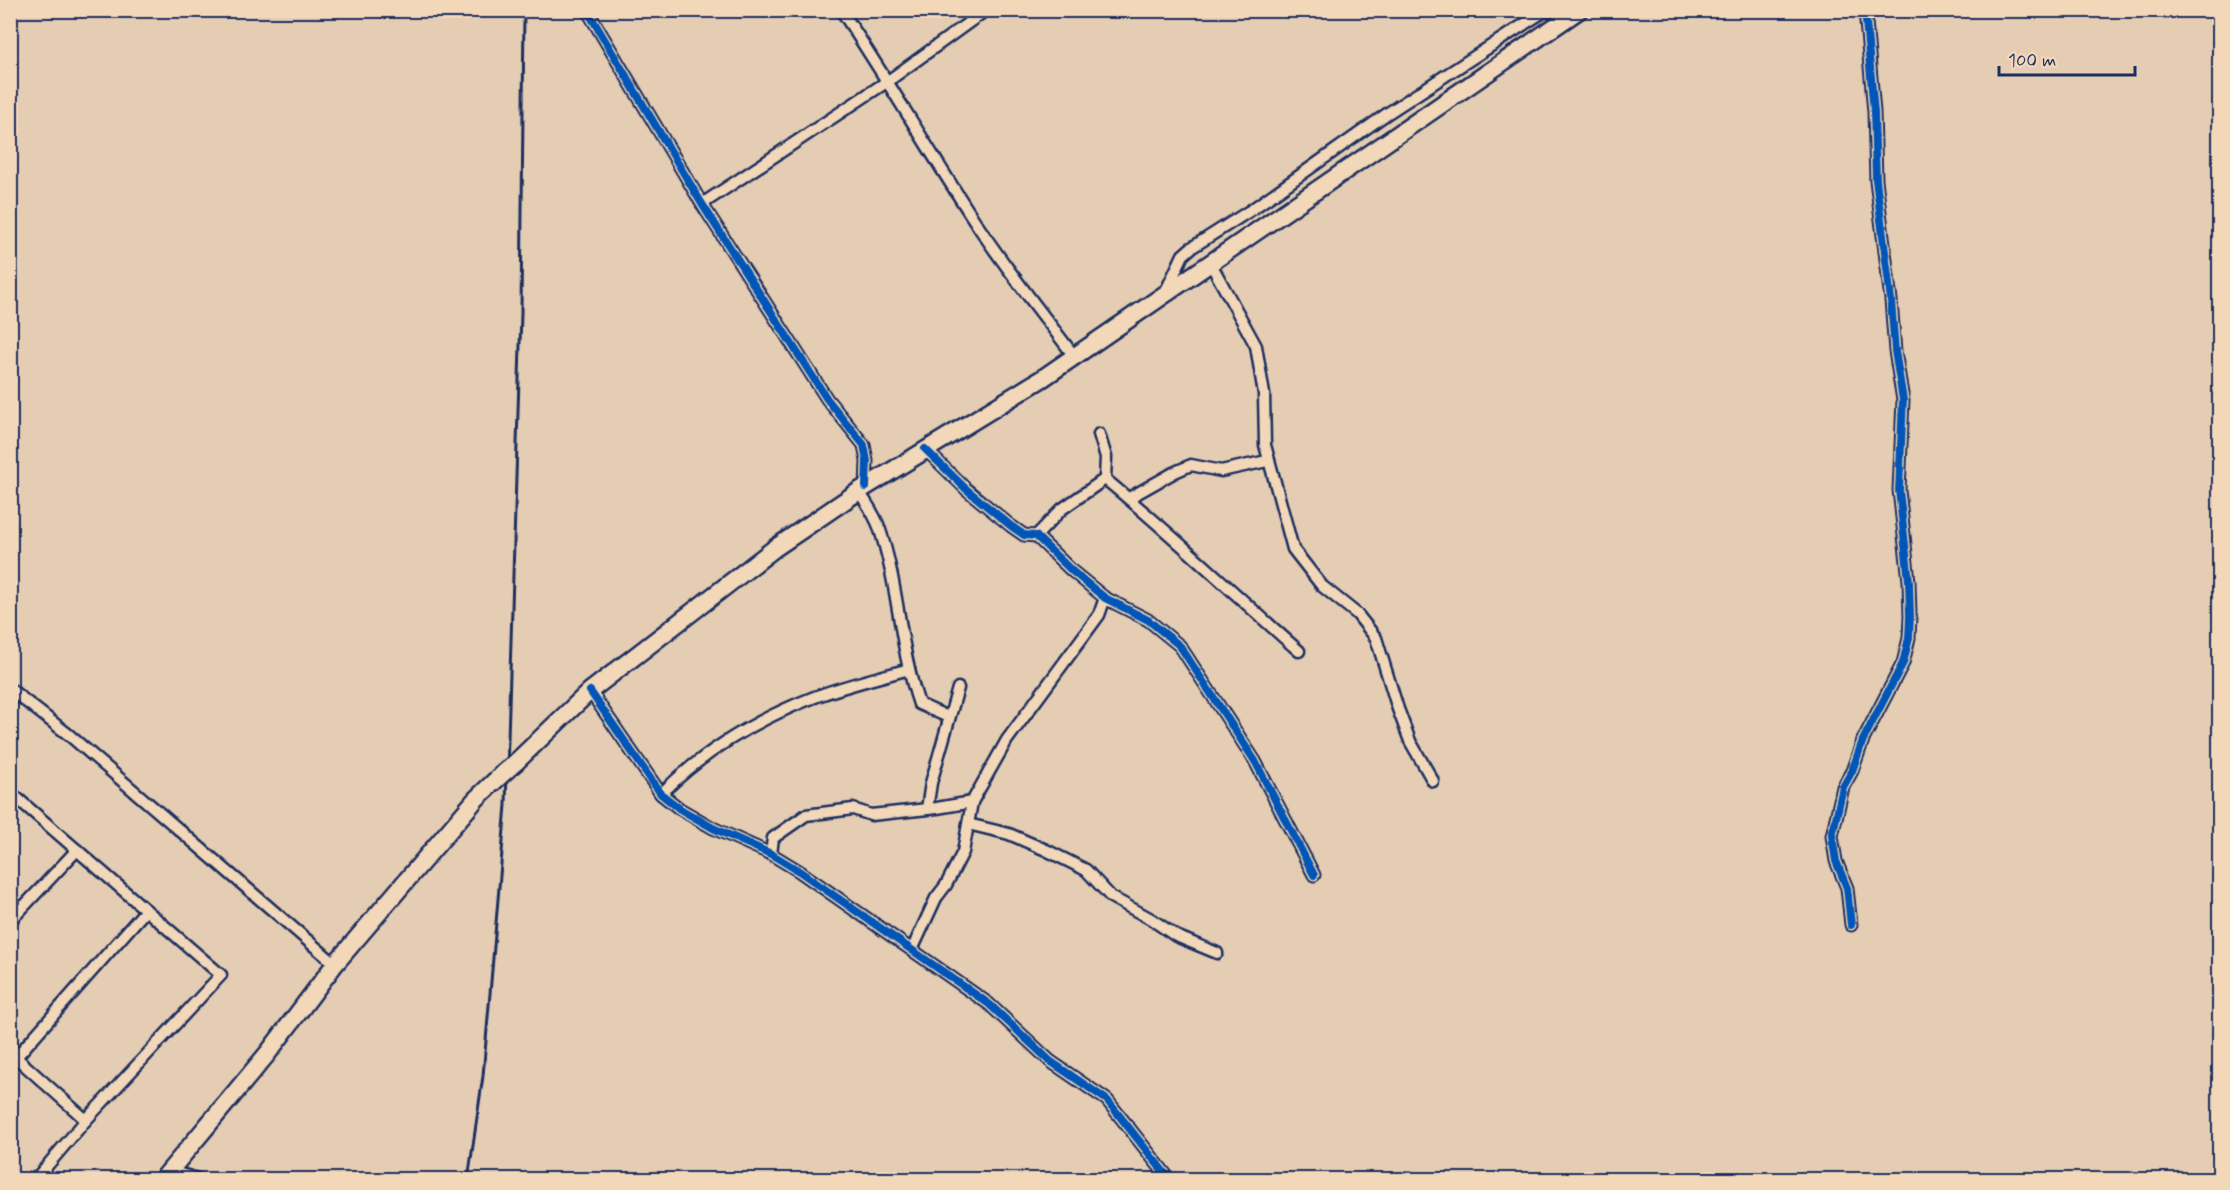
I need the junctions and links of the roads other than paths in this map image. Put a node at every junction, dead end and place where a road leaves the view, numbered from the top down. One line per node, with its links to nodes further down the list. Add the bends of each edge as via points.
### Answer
1 (587, 10): 8 (street)
2 (841, 10): 7 (street)
3 (986, 10): 7 (street)
4 (1546, 10): 10 (street, via 1191,248 1183,255)
5 (1579, 10): 9 (main road)
6 (1865, 10): 37 (street, via 1876,180 1903,400 1899,490 1910,616 1903,663 1843,787 1832,836 1836,861 1847,888)
7 (888, 81): 8 (street); 11 (street, via 976,223)
8 (702, 204): 16 (street, via 827,399 864,445 867,461)
9 (1211, 264): 10 (main road); 14 (street, via 1256,346)
10 (1164, 297): 11 (main road)
11 (1074, 356): 13 (main road)
12 (1099, 434): 15 (street, via 1106,457)
13 (925, 449): 16 (main road); 18 (street, via 1011,526 1024,535)
14 (1268, 460): 17 (street, via 1221,471 1191,465); 26 (street, via 1293,549 1322,586 1357,614 1376,639 1410,741)
15 (1105, 479): 17 (street); 18 (street, via 1062,509)
16 (862, 489): 21 (street, via 879,525 890,566); 24 (main road, via 775,548)
17 (1129, 498): 20 (street)
18 (1036, 536): 19 (street)
19 (1106, 598): 29 (street, via 1099,615 1007,740); 34 (street, via 1148,620 1180,646 1255,761)
20 (1299, 651)
21 (909, 669): 25 (street, via 919,704); 28 (street, via 811,698 761,722 717,746)
22 (957, 688): 25 (street)
23 (10, 689): 40 (street)
24 (590, 691): 28 (street); 40 (main road, bridge, via 476,799)
25 (948, 717): 30 (street)
26 (1433, 781)
27 (10, 792): 32 (street)
28 (661, 794): 33 (street, via 713,828)
29 (972, 801): 30 (street); 31 (street)
30 (927, 809): 33 (street, via 871,815 853,809 806,815 773,838)
31 (968, 824): 38 (street, via 963,852); 39 (street, via 1046,849 1086,870 1111,897 1176,936)
32 (77, 850): 35 (street); 36 (street)
33 (771, 854): 38 (street)
34 (1314, 875)
35 (147, 910): 41 (street); 42 (street, via 221,975)
36 (10, 921)
37 (1851, 925)
38 (912, 950): 46 (street, via 989,1004 1050,1061 1107,1100)
39 (1217, 953)
40 (336, 964): 43 (main road)
41 (12, 1058): 42 (street)
42 (86, 1120): 44 (street)
43 (166, 1175): 45 (street)
44 (35, 1179)
45 (201, 1179)
46 (1170, 1179)

